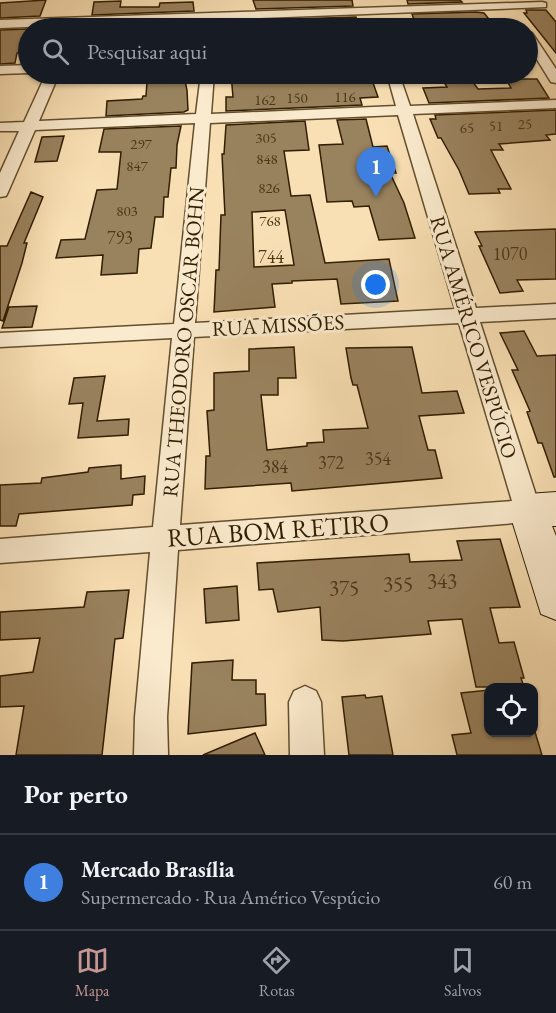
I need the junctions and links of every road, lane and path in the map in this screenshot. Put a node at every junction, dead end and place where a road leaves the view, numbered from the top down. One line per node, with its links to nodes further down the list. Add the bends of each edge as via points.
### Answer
1 (214, 0): 5 (street)
2 (506, 3): 3 (street); 4 (street); 7 (street)
3 (542, 5)
4 (373, 10): 6 (street)
5 (212, 18)
6 (266, 18)
7 (516, 18)
8 (18, 23): 9 (street)
9 (0, 24)
10 (538, 51): 13 (street)
11 (18, 69): 12 (street)
12 (0, 70)
13 (556, 79)
14 (47, 84): 20 (street)
15 (206, 84): 19 (street, RUA THEODORO OSCAR BOHN)
16 (396, 84): 18 (street, RUA AMÉRICO VESPÚCIO)
17 (556, 104): 18 (street)
18 (404, 110): 19 (street); 24 (street, RUA AMÉRICO VESPÚCIO)
19 (203, 118): 20 (street); 25 (street, RUA THEODORO OSCAR BOHN)
20 (29, 125): 21 (street); 22 (street)
21 (0, 127)
22 (0, 192)
23 (556, 311): 24 (street, RUA MISSÕES)
24 (468, 315): 25 (street, RUA MISSÕES); 27 (street, RUA AMÉRICO VESPÚCIO)
25 (183, 330): 26 (street, RUA MISSÕES); 28 (street, RUA THEODORO OSCAR BOHN)
26 (0, 340)
27 (542, 510): 28 (street, RUA BOM RETIRO); 30 (street, RUA AMÉRICO VESPÚCIO)
28 (165, 539): 29 (street, RUA BOM RETIRO); 32 (street, RUA THEODORO OSCAR BOHN)
29 (0, 551)
30 (556, 600)
31 (305, 702): 33 (street)
32 (151, 755)
33 (307, 755)

